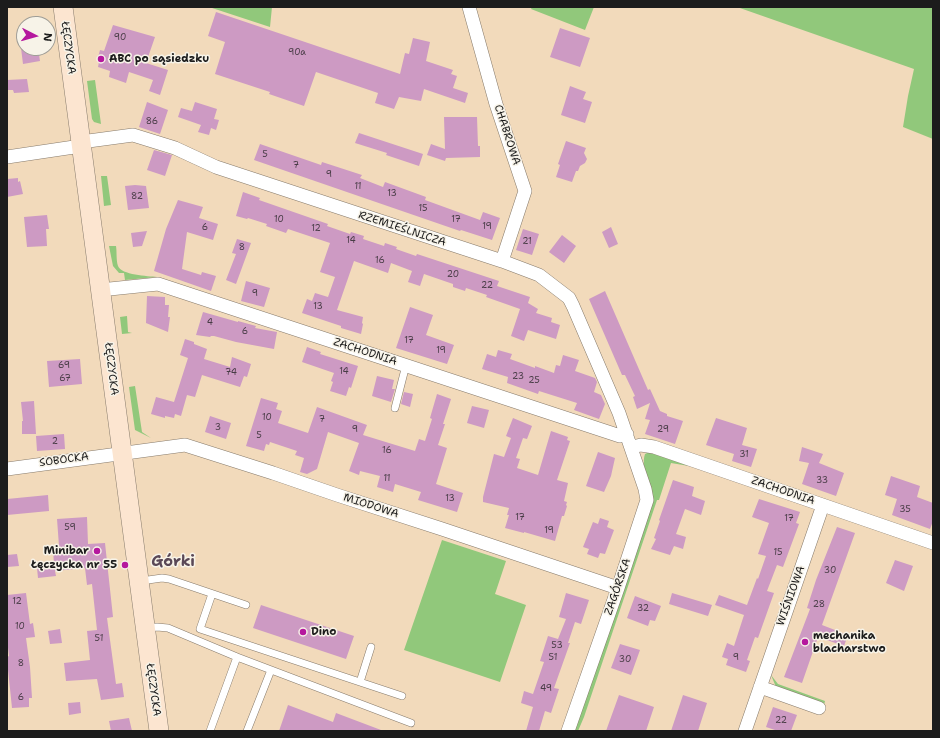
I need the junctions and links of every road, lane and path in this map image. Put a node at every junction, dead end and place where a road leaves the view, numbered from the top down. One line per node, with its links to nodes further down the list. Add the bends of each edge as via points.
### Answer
1 (62, 7): 3 (main road, ŁĘCZYCKA)
2 (469, 7): 5 (street, CHABROWA, via 496,104 525,191)
3 (81, 144): 4 (street, RZEMIEŚLNICZA); 5 (street, RZEMIEŚLNICZA, via 133,135 175,148 216,167); 6 (main road, ŁĘCZYCKA)
4 (7, 157)
5 (502, 261): 9 (street, RZEMIEŚLNICZA, via 539,275 569,298)
6 (100, 290): 7 (street, ZACHODNIA, via 158,284); 10 (main road, ŁĘCZYCKA)
7 (406, 365): 8 (lane); 9 (street, ZACHODNIA)
8 (395, 408)
9 (629, 441): 12 (street, ZACHODNIA, via 654,447); 15 (street, ZAGÓRSKA, via 645,489 646,500)
10 (122, 453): 11 (street, SOBOCKA); 14 (main road, ŁĘCZYCKA); 15 (street, MIODOWA, via 185,445)
11 (7, 469)
12 (823, 505): 13 (street, ZACHODNIA); 23 (street, WIŚNIOWA)
13 (933, 543)
14 (139, 581): 16 (lane, via 162,578); 18 (main road, ŁĘCZYCKA)
15 (618, 588): 30 (street, ZAGÓRSKA)
16 (212, 594): 17 (lane); 22 (lane, via 200,629)
17 (246, 605)
18 (145, 628): 20 (lane, via 168,628); 27 (main road, ŁĘCZYCKA)
19 (371, 647): 22 (lane)
20 (237, 657): 21 (lane); 28 (lane)
21 (271, 670): 26 (lane); 29 (lane)
22 (360, 682): 24 (lane)
23 (760, 687): 25 (street); 31 (street, WIŚNIOWA)
24 (402, 696)
25 (819, 708)
26 (411, 723)
27 (159, 731)
28 (210, 731)
29 (247, 731)
30 (568, 731)
31 (745, 731)

